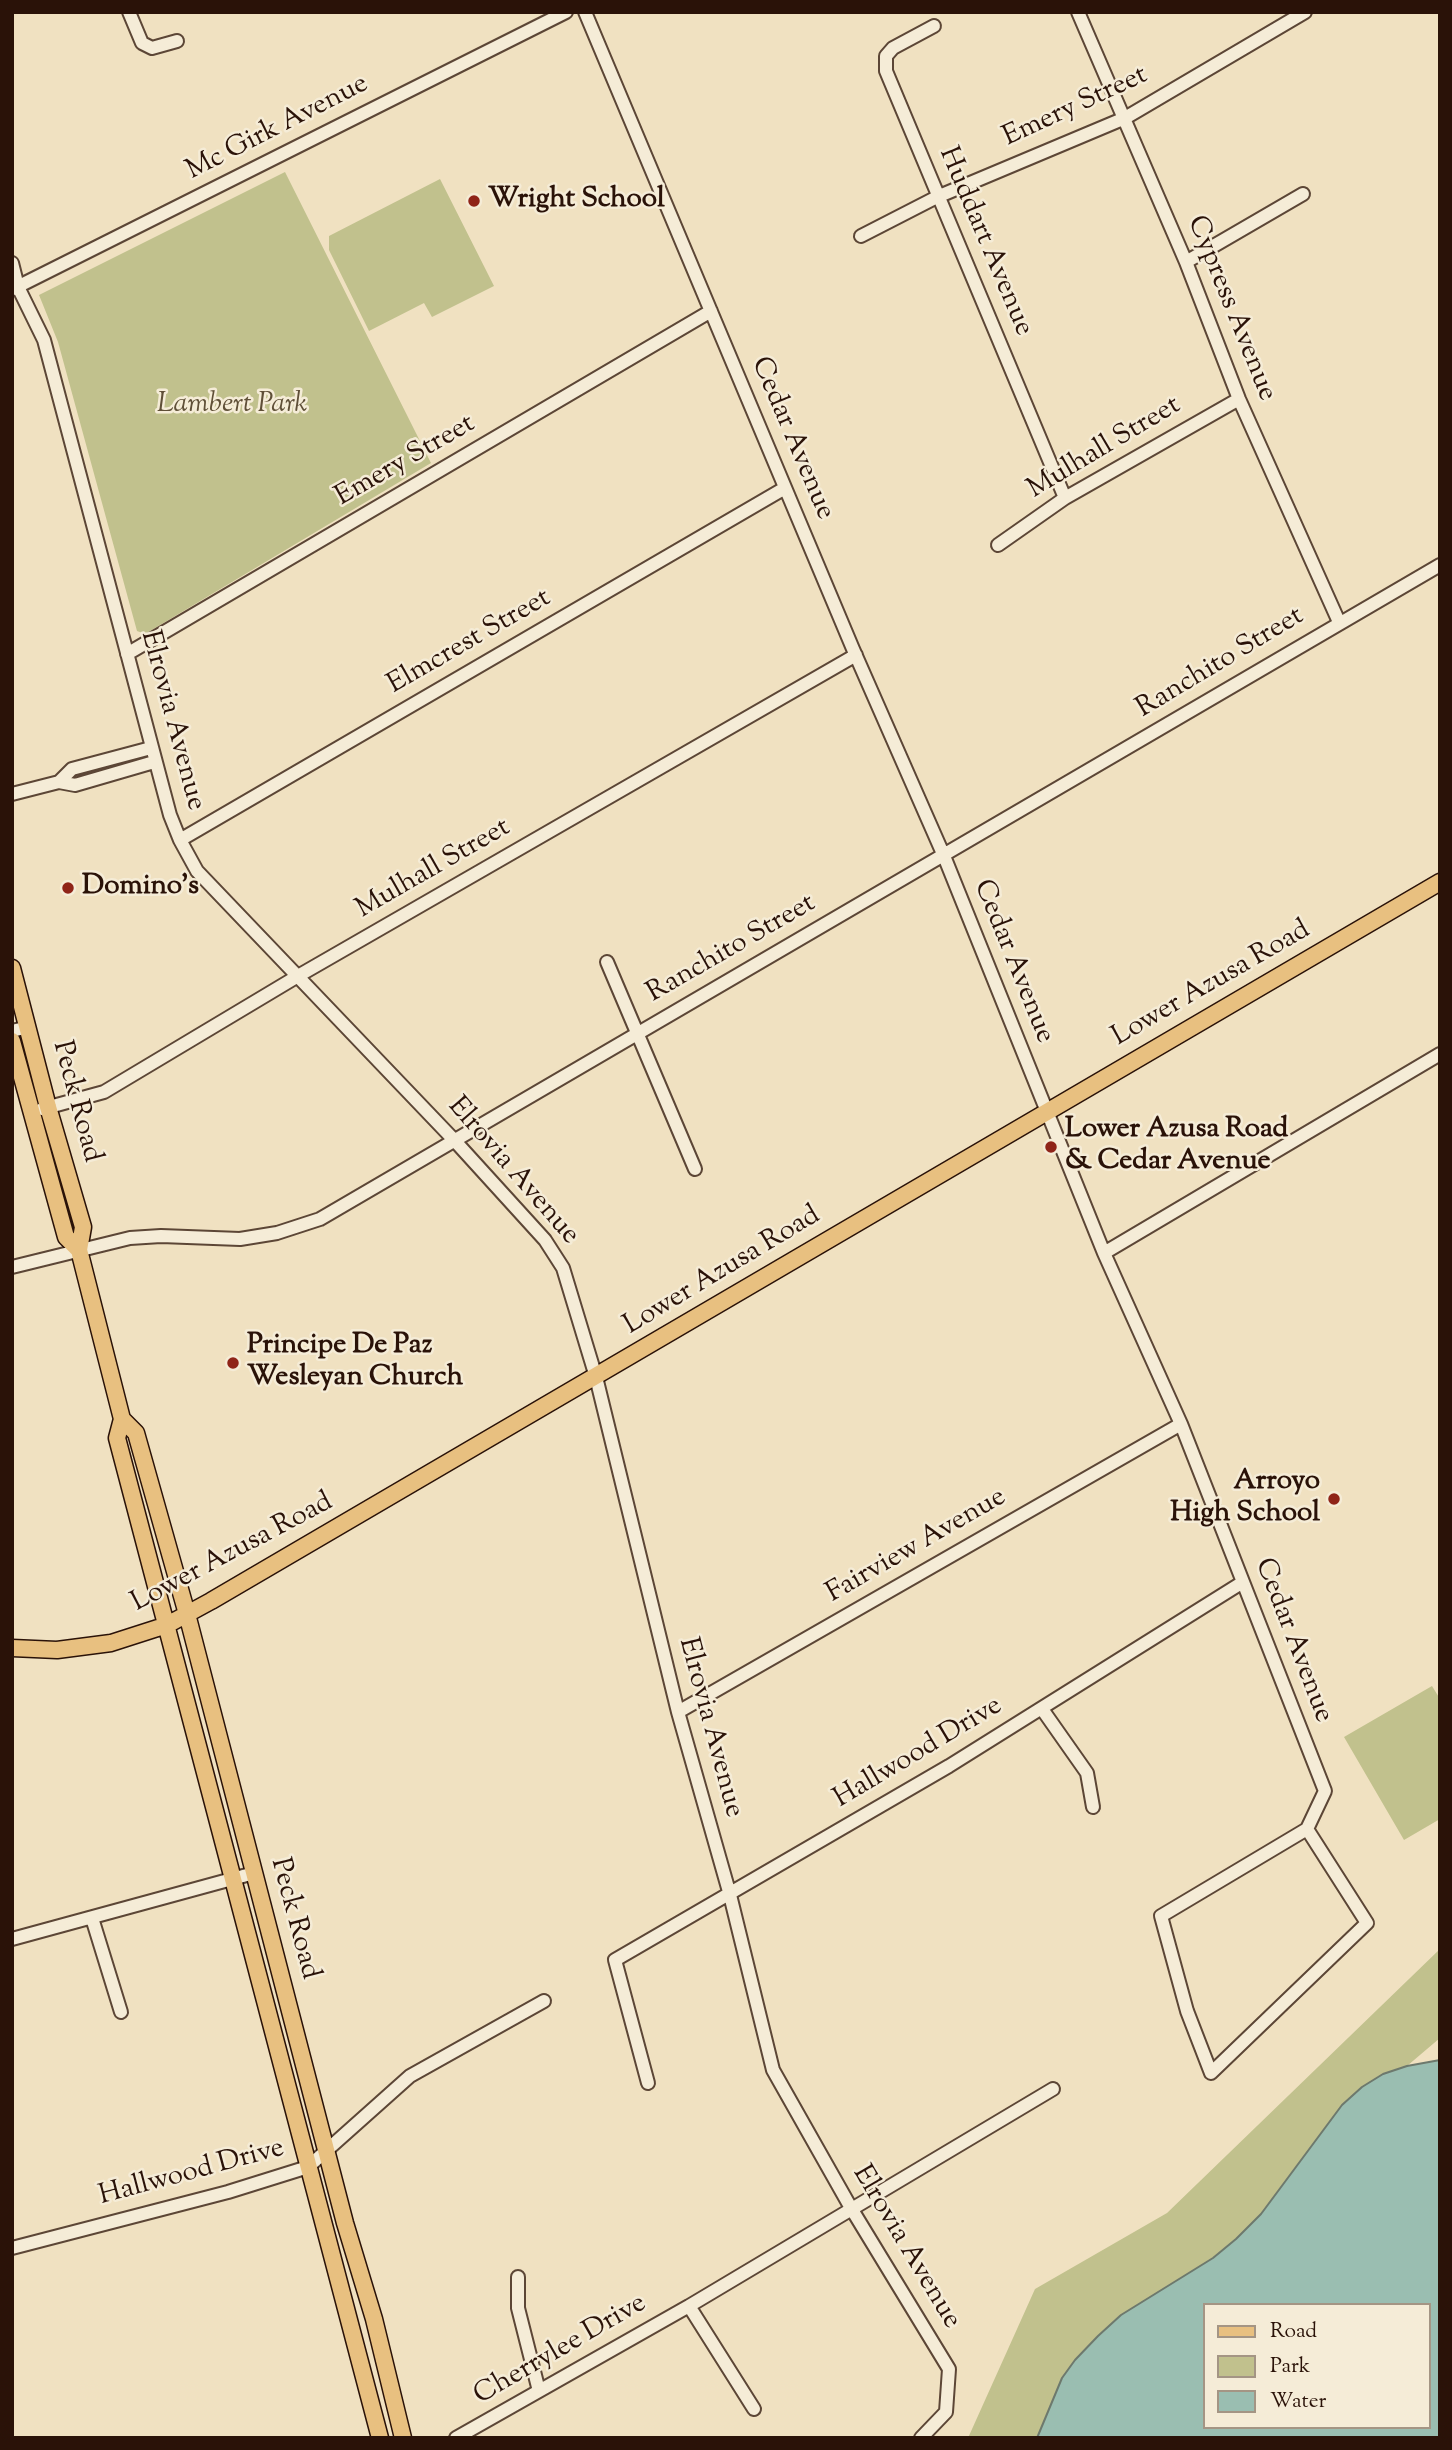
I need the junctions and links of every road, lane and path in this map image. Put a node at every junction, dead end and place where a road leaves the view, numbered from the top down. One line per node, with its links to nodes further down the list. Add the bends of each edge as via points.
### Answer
1 (129, 12): 7 (street, via 142,43 152,48)
2 (566, 12): 14 (street, Mc Girk Avenue)
3 (585, 12): 15 (street, Cedar Avenue)
4 (1078, 12): 8 (street, Cypress Avenue)
5 (1305, 12): 8 (street, Emery Street)
6 (934, 26): 10 (street, Huddart Avenue, via 893,48 886,56 886,71)
7 (177, 41)
8 (1125, 118): 10 (street, Emery Street); 13 (street, Cypress Avenue)
9 (1303, 194): 13 (street)
10 (937, 197): 11 (street, Emery Street); 18 (street, Huddart Avenue)
11 (861, 236)
12 (12, 262): 14 (street, Elrovia Avenue)
13 (1186, 262): 16 (street, Cypress Avenue)
14 (15, 288): 22 (street, Elrovia Avenue, via 44,340)
15 (711, 311): 17 (street, Cedar Avenue); 22 (street, Emery Street)
16 (1238, 399): 18 (street, Mulhall Street); 21 (street, Cypress Avenue)
17 (785, 488): 23 (street, Cedar Avenue); 28 (street, Elmcrest Street)
18 (1065, 498): 19 (street, Mulhall Street)
19 (998, 545)
20 (1440, 565): 21 (street, Ranchito Street)
21 (1339, 622): 29 (street, Ranchito Street)
22 (127, 654): 24 (street, Elrovia Avenue)
23 (856, 655): 29 (street, Cedar Avenue); 33 (street, Mulhall Street)
24 (150, 748): 25 (street, Elrovia Avenue); 26 (street, via 72,769)
25 (154, 762): 26 (street, via 75,785); 28 (street, Elrovia Avenue)
26 (59, 782): 27 (street)
27 (12, 794)
28 (180, 840): 33 (street, Elrovia Avenue, via 217,895)
29 (944, 856): 35 (street, Ranchito Street); 40 (street, Cedar Avenue)
30 (1440, 881): 40 (main road, Lower Azusa Road)
31 (607, 962): 35 (street)
32 (12, 968): 34 (main road, Peck Road)
33 (298, 976): 38 (street, Mulhall Street, via 104,1092); 41 (street, Elrovia Avenue)
34 (20, 1029): 38 (main road, Peck Road)
35 (637, 1033): 41 (street, Ranchito Street); 42 (street)
36 (12, 1041): 39 (main road, Peck Road)
37 (1440, 1054): 44 (street)
38 (48, 1107): 39 (street, Mulhall Street); 43 (main road, Peck Road, via 83,1227)
39 (30, 1112): 43 (main road, Peck Road, via 66,1237)
40 (1046, 1112): 44 (street, Cedar Avenue); 46 (main road, Lower Azusa Road)
41 (455, 1141): 43 (street, Ranchito Street, via 320,1219 277,1233 240,1239 130,1238); 46 (street, Elrovia Avenue, via 545,1240 563,1268)
42 (695, 1169)
43 (79, 1250): 45 (street, Ranchito Street); 47 (main road, Peck Road)
44 (1104, 1253): 48 (street, Cedar Avenue)
45 (12, 1267)
46 (596, 1377): 50 (main road, Lower Azusa Road); 54 (street, Elrovia Avenue)
47 (122, 1419): 50 (main road, Peck Road, via 136,1433); 51 (main road, Peck Road, via 117,1438)
48 (1181, 1424): 49 (street, Cedar Avenue); 54 (street, Fairview Avenue)
49 (1243, 1582): 53 (street, Hallwood Drive); 56 (street, Cedar Avenue, via 1325,1791)
50 (187, 1614): 51 (main road, Lower Azusa Road); 57 (main road, Peck Road)
51 (167, 1625): 52 (main road, Lower Azusa Road, via 111,1643 57,1650); 58 (main road, Peck Road)
52 (12, 1648)
53 (1042, 1709): 55 (street, via 1087,1773); 59 (street, Hallwood Drive)
54 (678, 1712): 59 (street, Elrovia Avenue)
55 (1093, 1807)
56 (1307, 1829): 56 (street, via 1161,1916 1211,2073 1367,1923)
57 (254, 1873): 58 (street); 66 (main road, Peck Road)
58 (232, 1879): 60 (street); 67 (main road, Peck Road)
59 (730, 1895): 64 (street, Hallwood Drive, via 615,1960); 68 (street, Elrovia Avenue, via 773,2070)
60 (92, 1917): 61 (street); 63 (street)
61 (12, 1939)
62 (544, 2001): 66 (street, Hallwood Drive, via 410,2076)
63 (121, 2012)
64 (648, 2083)
65 (1053, 2090): 68 (street, Cherrylee Drive)
66 (327, 2150): 67 (street, Hallwood Drive); 74 (main road, Peck Road, via 374,2319)
67 (308, 2167): 69 (street, Hallwood Drive); 75 (main road, Peck Road)
68 (851, 2208): 71 (street, Cherrylee Drive); 77 (street, Elrovia Avenue, via 949,2369 946,2412)
69 (12, 2248)
70 (518, 2277): 72 (street, via 518,2308)
71 (689, 2306): 72 (street, Cherrylee Drive); 73 (street, Cherrylee Drive)
72 (539, 2392): 76 (street, Cherrylee Drive)
73 (754, 2409)
74 (399, 2437)
75 (380, 2438)
76 (456, 2438)
77 (921, 2438)

